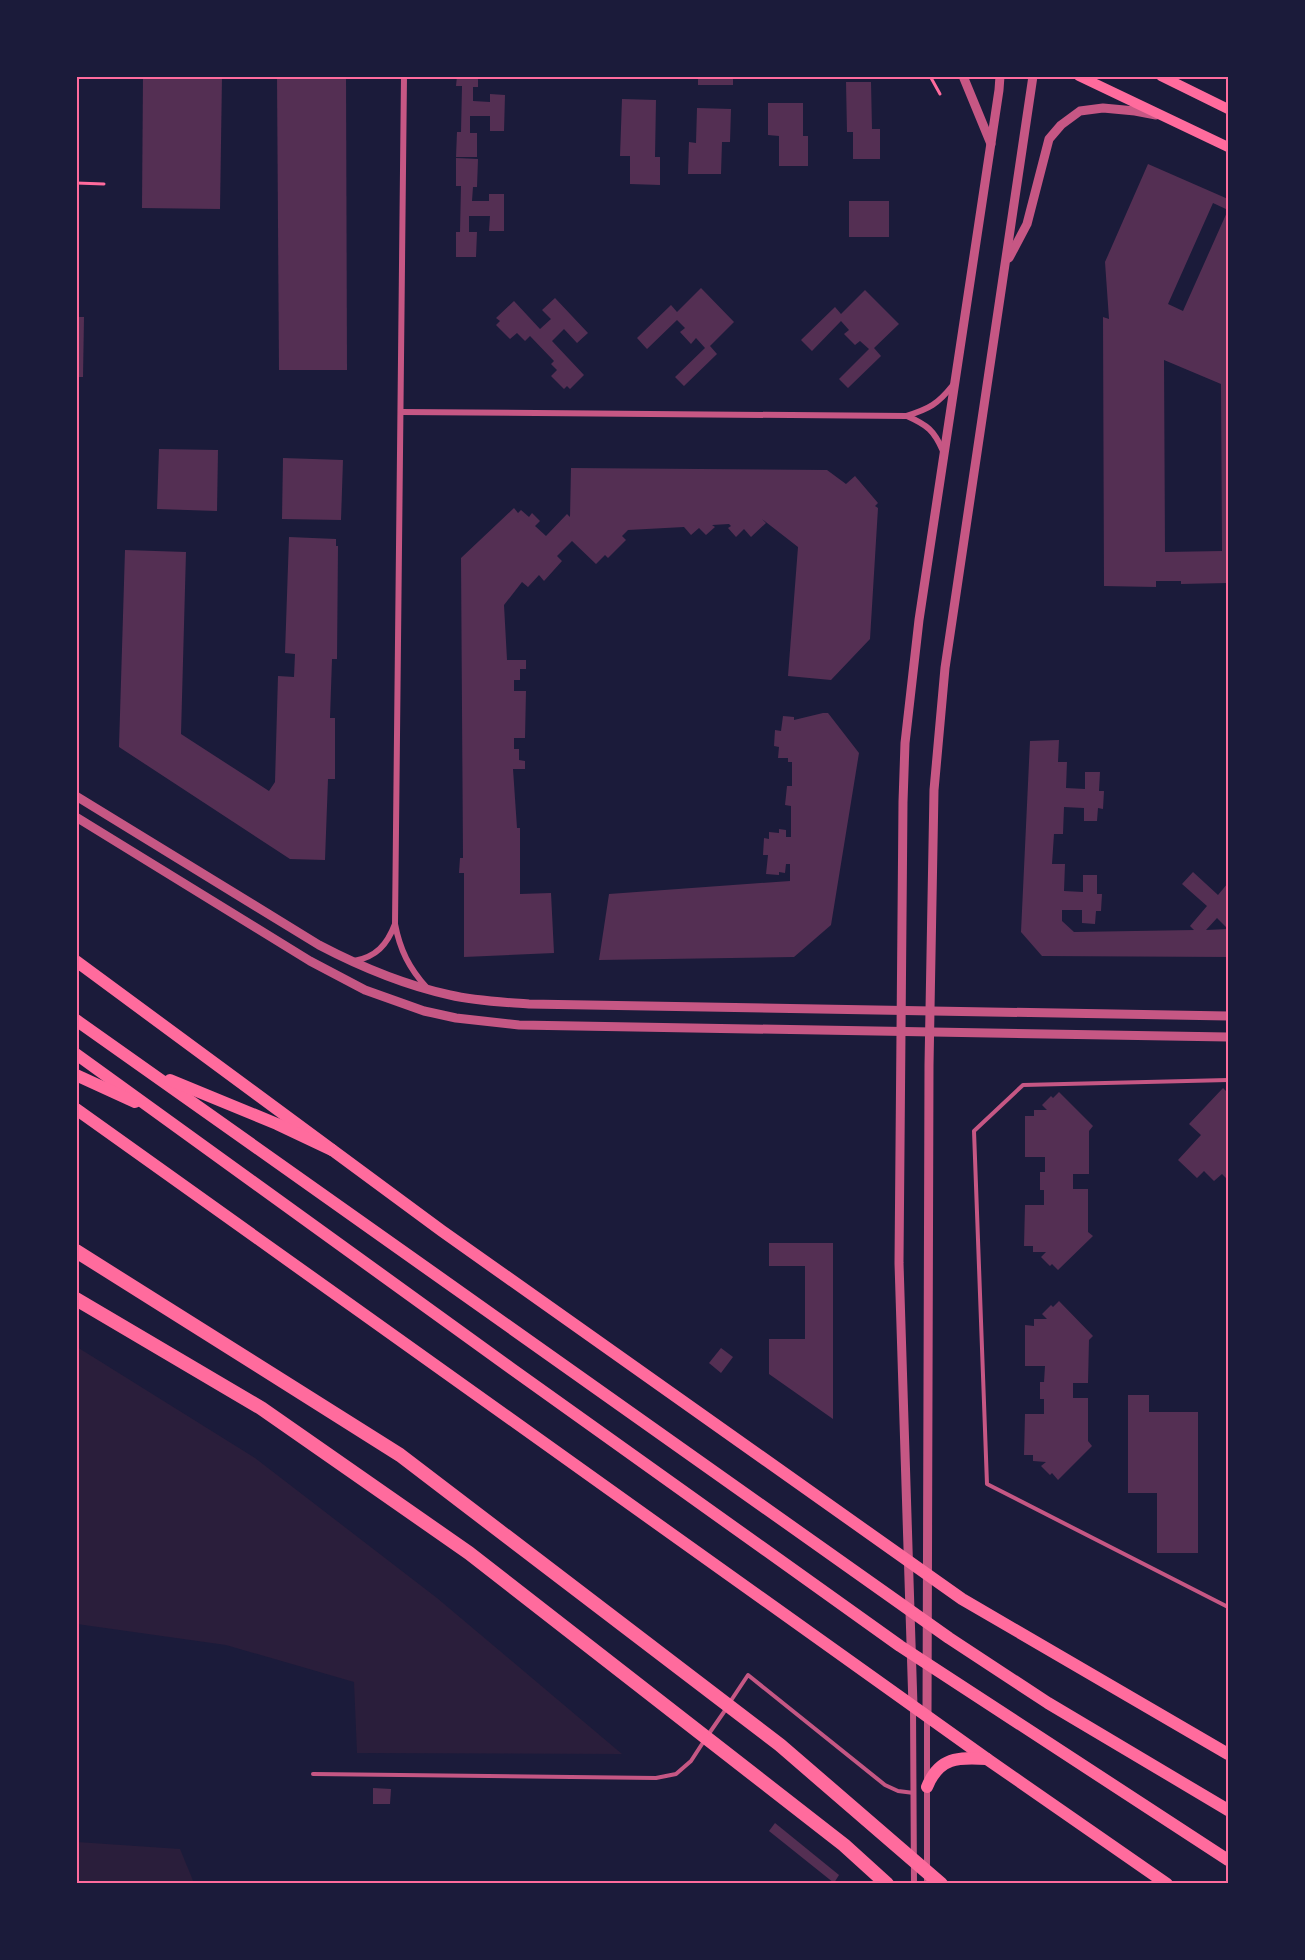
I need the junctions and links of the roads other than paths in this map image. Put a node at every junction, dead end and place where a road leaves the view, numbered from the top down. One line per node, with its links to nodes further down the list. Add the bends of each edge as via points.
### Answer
1 (404, 76): 15 (street)
2 (963, 76): 11 (street)
3 (1000, 76): 11 (street)
4 (1033, 76): 13 (street)
5 (1079, 76): 10 (main road)
6 (1161, 76): 8 (main road)
7 (1169, 76): 8 (street)
8 (1181, 86): 9 (main road)
9 (1228, 109)
10 (1167, 118): 12 (main road); 13 (street, via 1103,108 1080,111 1061,125 1049,139 1027,224)
11 (991, 145): 14 (street)
12 (1228, 147)
13 (1005, 265): 25 (street, via 937,733)
14 (956, 381): 16 (street, via 942,399 926,410); 17 (street)
15 (400, 412): 16 (street); 20 (street)
16 (906, 416): 17 (street, via 924,423 936,435)
17 (944, 454): 24 (street, via 905,743)
18 (76, 796): 22 (street)
19 (76, 817): 28 (street, via 339,977 424,1011 519,1025)
20 (395, 924): 22 (street, via 379,952); 23 (street, via 398,941 413,973)
21 (76, 961): 37 (main road)
22 (351, 962): 23 (street)
23 (428, 989): 24 (street, via 452,996 529,1004)
24 (901, 1010): 25 (street); 28 (street)
25 (930, 1011): 26 (street); 29 (street)
26 (1228, 1016)
27 (76, 1020): 32 (main road)
28 (901, 1031): 29 (street); 40 (street, via 900,1263)
29 (930, 1032): 30 (street); 41 (street)
30 (1228, 1036)
31 (76, 1054): 36 (main road)
32 (145, 1069): 37 (main road); 50 (main road, via 959,1644 1048,1703)
33 (76, 1075): 36 (main road)
34 (1228, 1080): 42 (lane, via 1023,1085 974,1131 987,1484)
35 (76, 1109): 43 (main road)
36 (164, 1116): 51 (main road, via 900,1646)
37 (332, 1150): 40 (main road)
38 (76, 1251): 55 (highway, via 400,1455 780,1745)
39 (76, 1299): 52 (highway, via 270,1415 469,1553 844,1845)
40 (909, 1561): 41 (main road); 43 (street)
41 (928, 1575): 44 (street); 45 (main road, via 962,1599)
42 (1228, 1607)
43 (913, 1706): 44 (main road); 49 (street)
44 (927, 1716): 46 (main road); 48 (street)
45 (1228, 1754)
46 (987, 1759): 48 (main road, via 968,1757 940,1766); 56 (main road)
47 (313, 1774): 49 (lane, via 656,1778 676,1774 691,1761 748,1675 885,1785)
48 (927, 1787): 54 (street)
49 (914, 1793): 53 (street)
50 (1228, 1810)
51 (1228, 1860)
52 (887, 1884)
53 (914, 1884)
54 (927, 1884)
55 (941, 1884)
56 (1167, 1884)

